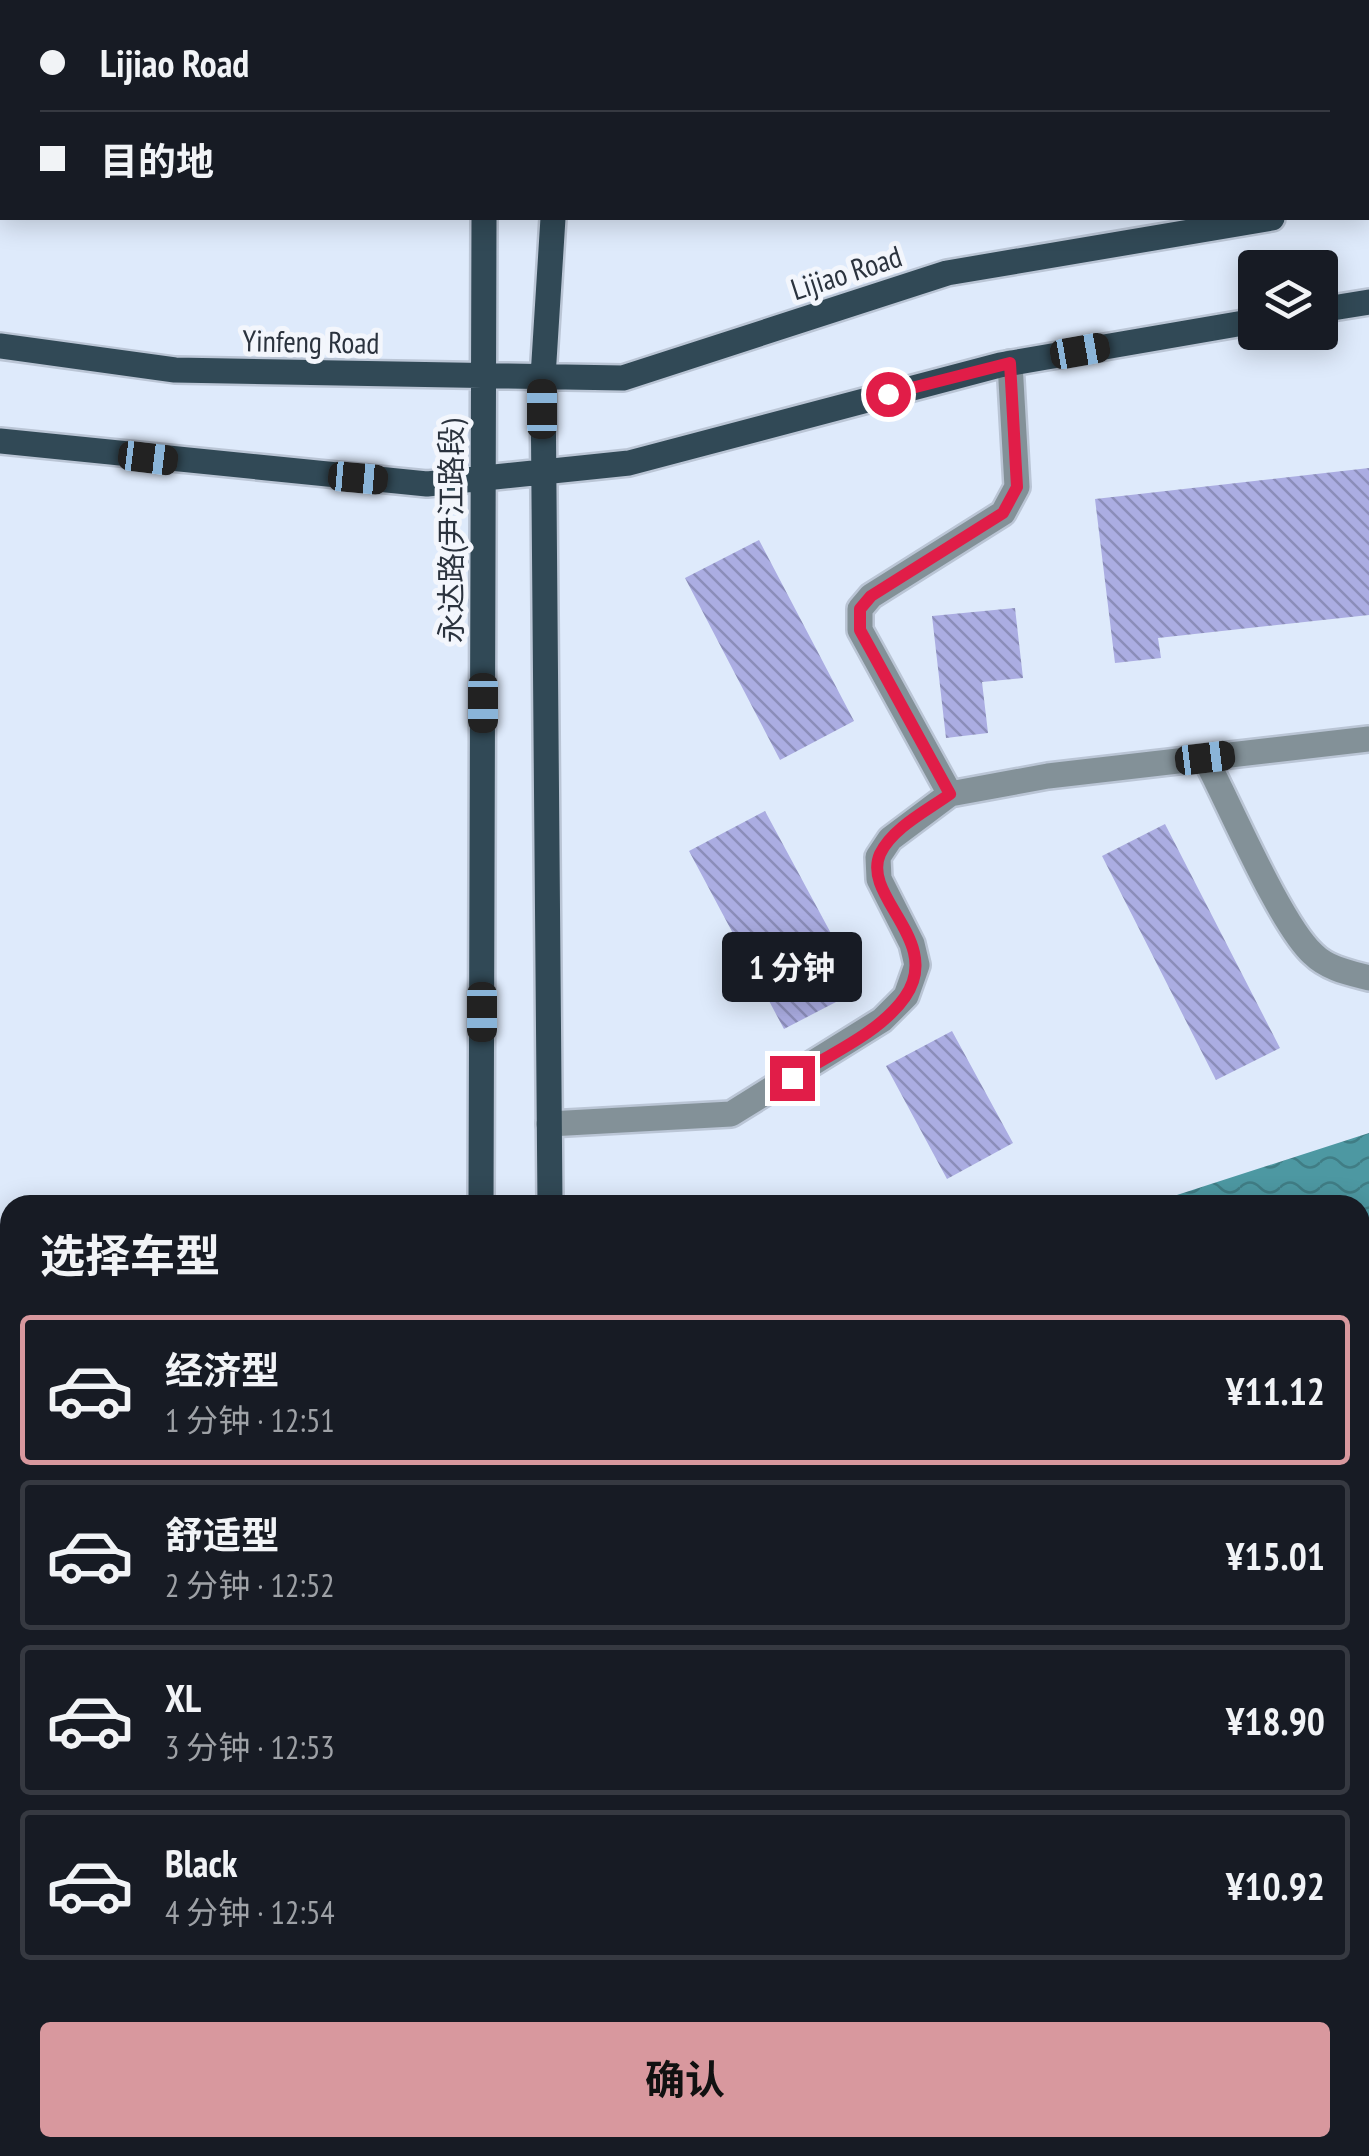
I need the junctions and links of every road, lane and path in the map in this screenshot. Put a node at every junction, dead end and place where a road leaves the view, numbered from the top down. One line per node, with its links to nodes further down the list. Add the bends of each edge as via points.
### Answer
1 (484, 220): 10 (main road, 永达路(尹江路段))
2 (553, 220): 9 (main road)
3 (1260, 220): 11 (main road, Lijiao Road, via 947,273)
4 (1369, 302): 5 (main road)
5 (1338, 307)
6 (1238, 324): 8 (main road)
7 (0, 346): 10 (main road, Yinfeng Road, via 176,370)
8 (1010, 363): 13 (main road, via 629,463); 17 (street, via 1017,487 1003,513 860,609 860,630)
9 (542, 377): 10 (main road, Yinfeng Road); 11 (main road, Yinfeng Road); 13 (main road)
10 (482, 378): 14 (main road, 永达路(尹江路段))
11 (623, 378)
12 (0, 442): 14 (main road, via 426,484)
13 (543, 472): 14 (main road); 19 (main road)
14 (483, 478): 20 (main road, 永达路(尹江路段))
15 (1369, 739): 16 (street)
16 (1205, 758): 17 (street); 18 (street, via 1303,942 1337,970)
17 (950, 794): 19 (street, via 890,839 878,857 879,878 917,965 906,996 882,1020 731,1114)
18 (1369, 978)
19 (549, 1124): 21 (main road)
20 (481, 1195)
21 (550, 1195)

